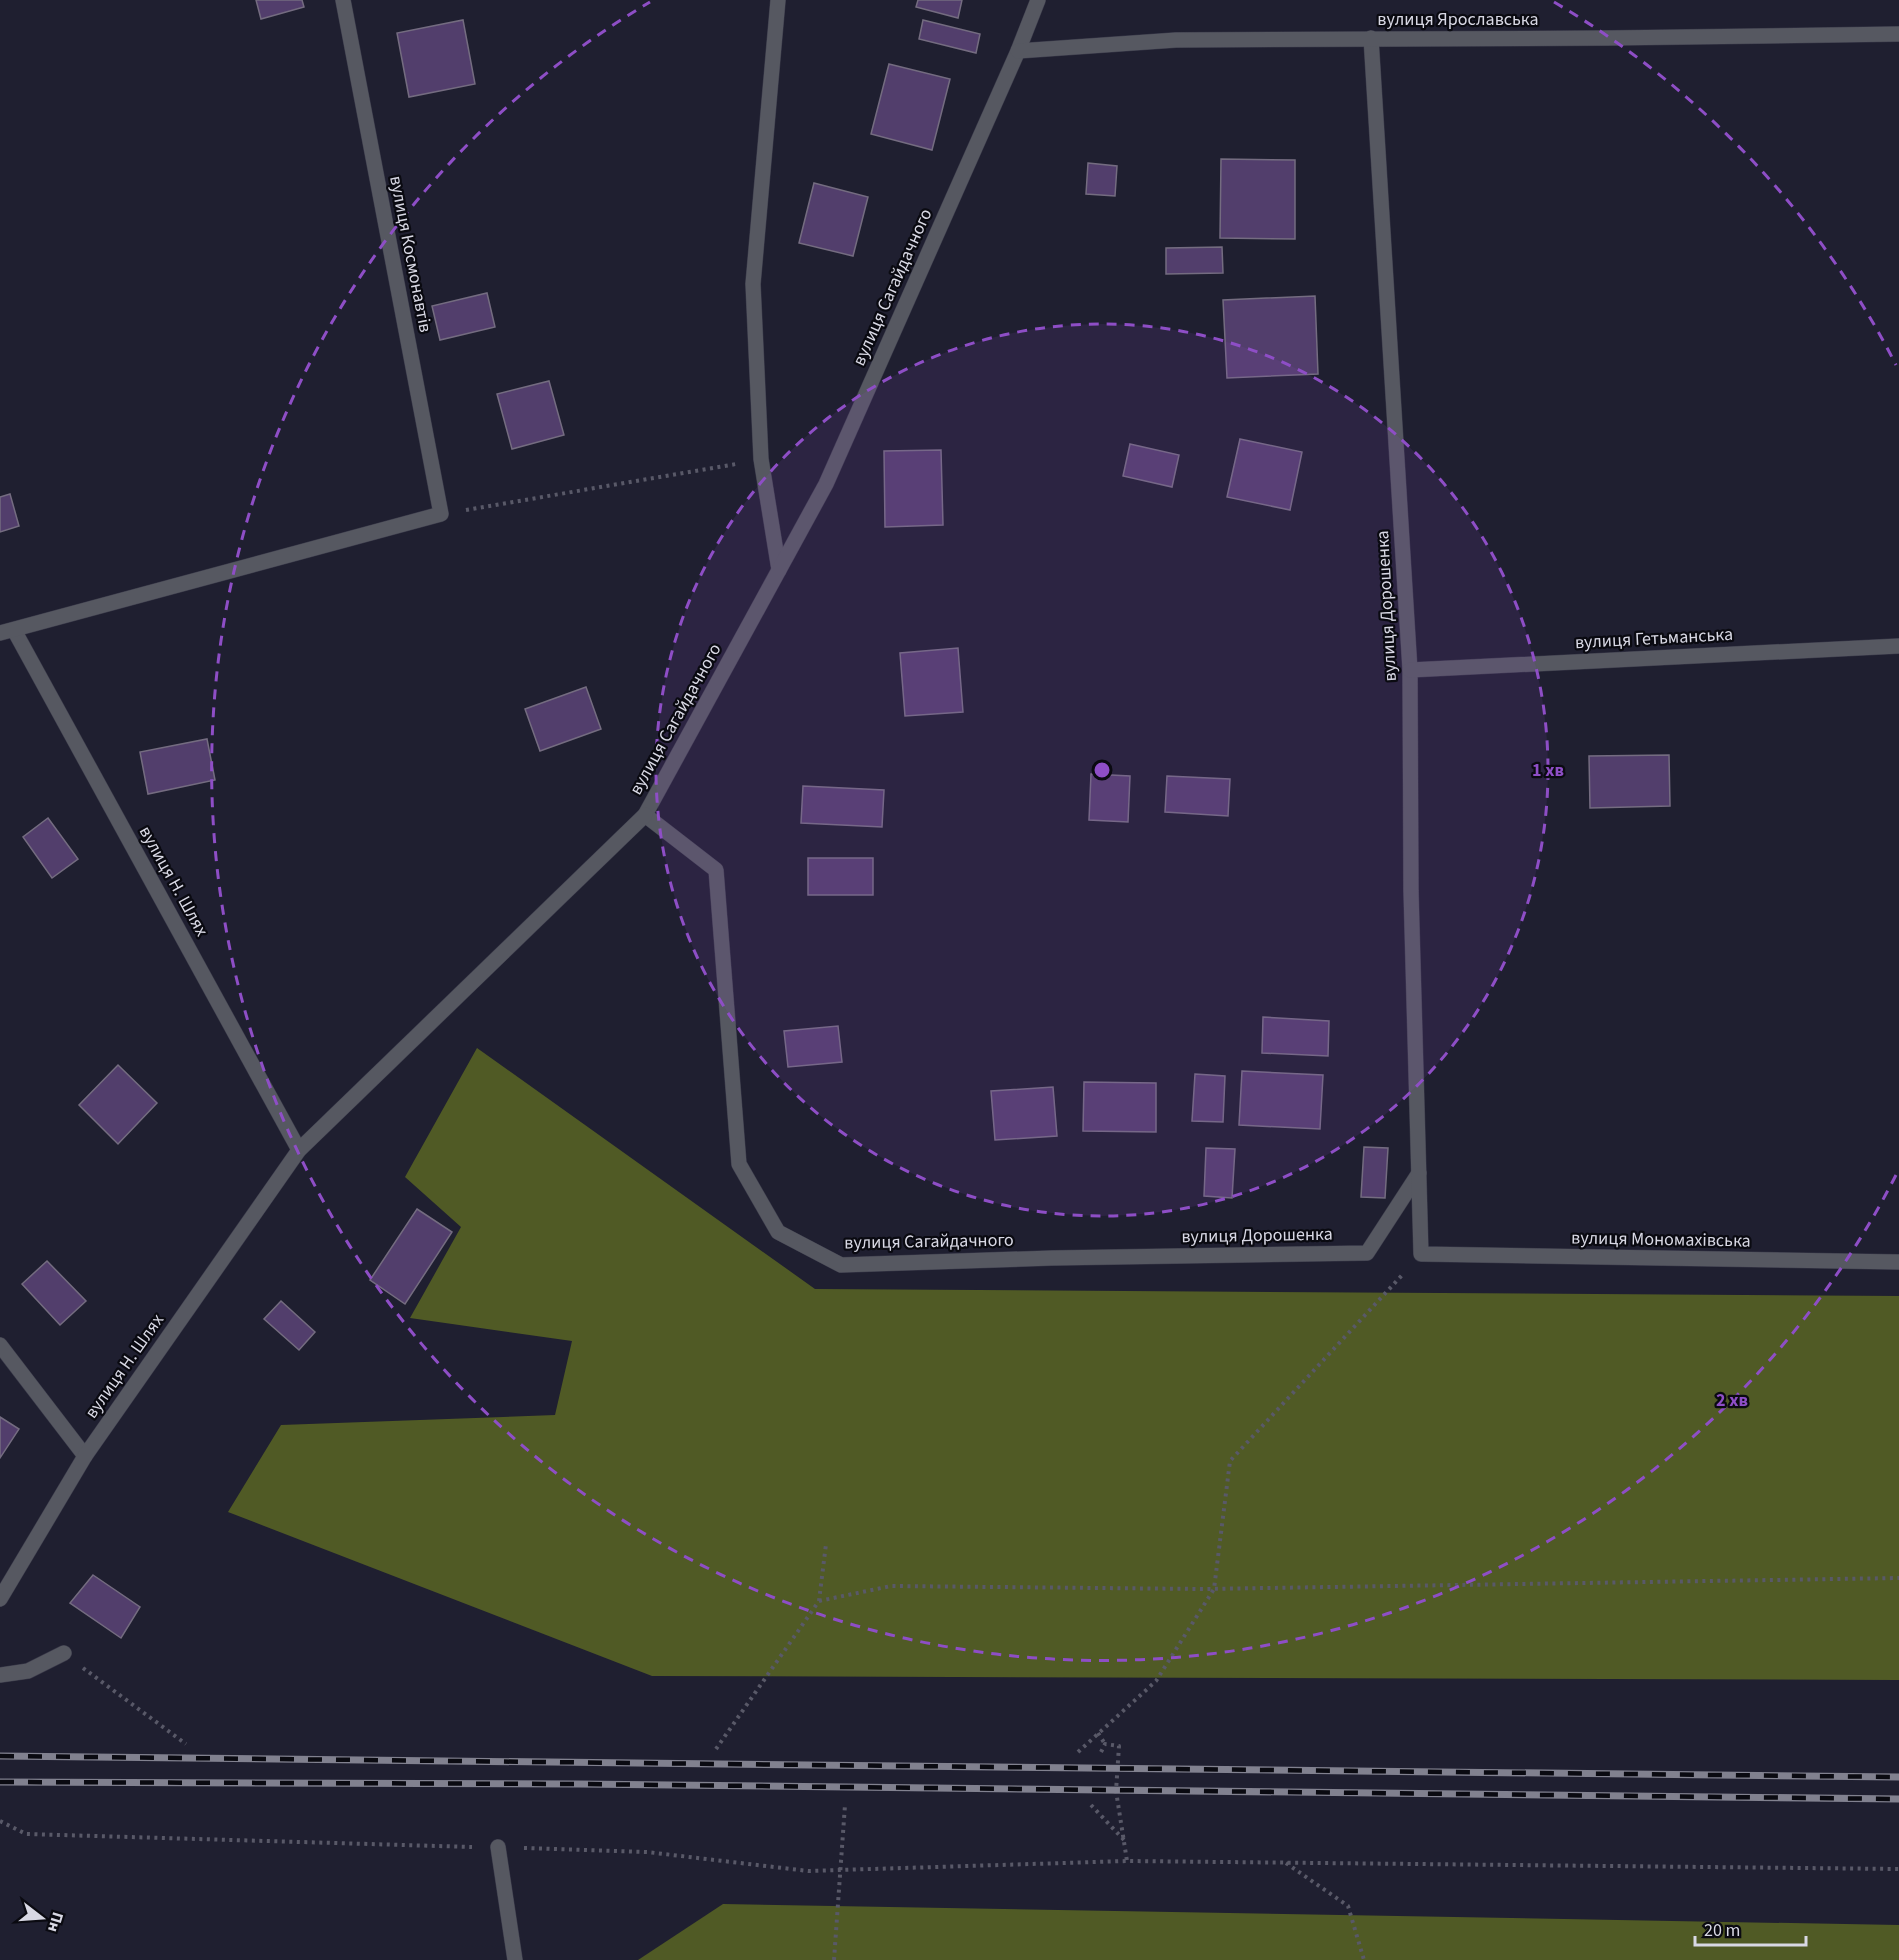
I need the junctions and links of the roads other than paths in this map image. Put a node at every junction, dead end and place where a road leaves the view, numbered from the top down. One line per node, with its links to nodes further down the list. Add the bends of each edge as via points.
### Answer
1 (343, 0): 7 (street, вулиця Космонавтів)
2 (778, 0): 8 (street, via 753,284 761,459)
3 (1038, 0): 6 (street, вулиця Сагайдачного)
4 (1899, 34): 5 (street, вулиця Ярославська)
5 (1371, 38): 6 (street, вулиця Ярославська, via 1176,40); 11 (street, вулиця Дорошенка)
6 (1018, 51): 8 (street, вулиця Сагайдачного, via 826,484)
7 (441, 514): 9 (street, вулиця Н. Шлях)
8 (779, 570): 12 (street, вулиця Сагайдачного)
9 (7, 632): 13 (street, вулиця Н. Шлях)
10 (1899, 646): 11 (street, вулиця Гетьманська)
11 (1410, 670): 14 (street, вулиця Дорошенка)
12 (645, 815): 13 (street, вулиця Н. Шлях); 16 (street, вулиця Сагайдачного, via 716,870 739,1164 778,1232 841,1265)
13 (299, 1150): 19 (street, вулиця Н. Шлях)
14 (1419, 1173): 15 (street, вулиця Дорошенка); 16 (street, вулиця Дорошенка, via 1367,1253)
15 (1421, 1254): 17 (street, вулиця Мономахівська)
16 (1052, 1258)
17 (1899, 1262)
18 (0, 1345): 19 (street, вулиця Н. Шлях)
19 (85, 1456): 20 (street, вулиця Н. Шлях)
20 (0, 1599)
21 (64, 1653): 22 (street, via 28,1671)
22 (0, 1675)
23 (498, 1847): 24 (street)
24 (515, 1960)

